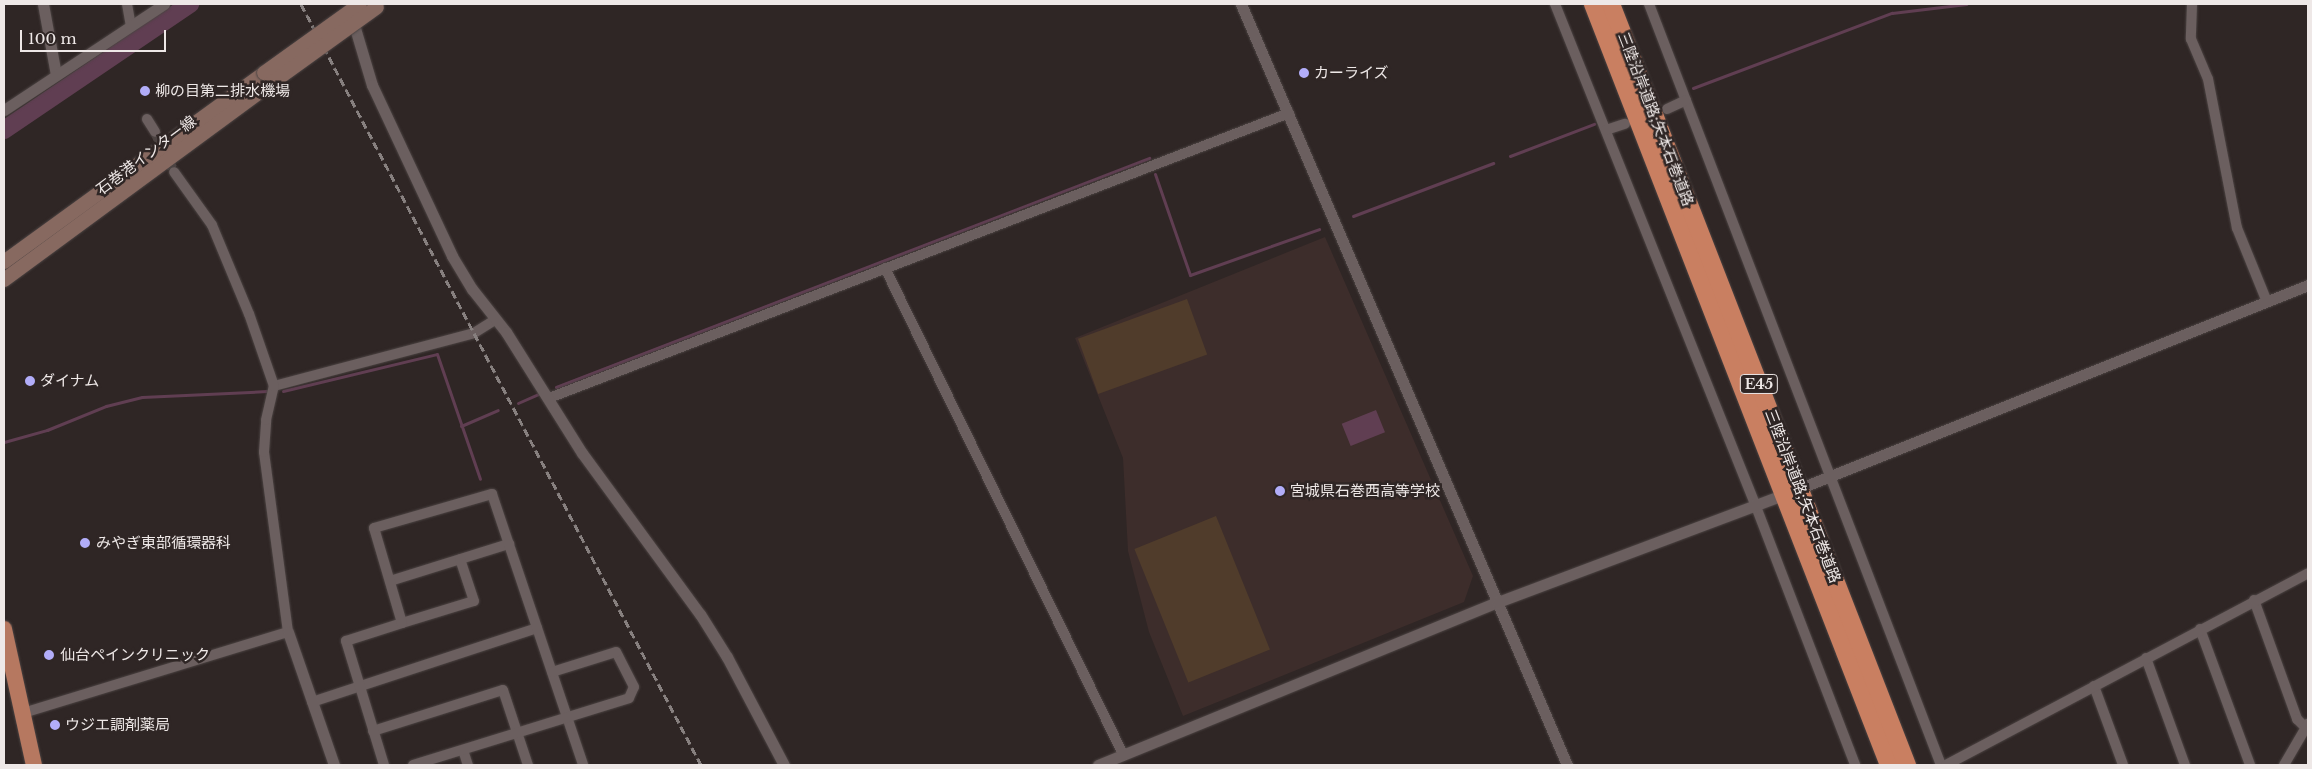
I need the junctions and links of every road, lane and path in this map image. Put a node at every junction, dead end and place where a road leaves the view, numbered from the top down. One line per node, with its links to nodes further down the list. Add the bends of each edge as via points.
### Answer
1 (43, 4): 14 (street)
2 (127, 4): 13 (street)
3 (164, 4): 13 (street)
4 (351, 4): 30 (street, via 362,58 393,132 452,256)
5 (360, 4): 15 (main road, 石巻港インター線, bridge)
6 (1241, 4): 19 (street)
7 (1555, 4): 22 (street)
8 (1593, 4): 72 (highway, 三陸沿岸道路;矢本石巻道路 / E45)
9 (1611, 4): 73 (highway, 三陸沿岸道路;矢本石巻道路 / E45)
10 (1649, 4): 16 (street)
11 (2192, 4): 29 (street, via 2191,39 2208,79 2237,228)
12 (379, 5): 15 (main road, 石巻港インター線, bridge)
13 (131, 27): 14 (street)
14 (56, 75): 18 (street)
15 (266, 79): 25 (main road, 石巻港インター線); 27 (main road, 石巻港インター線)
16 (1686, 100): 17 (street); 33 (street)
17 (1667, 109)
18 (4, 110)
19 (1290, 114): 26 (street); 42 (street)
20 (147, 119): 23 (street)
21 (1625, 124): 22 (street)
22 (1606, 130): 36 (street)
23 (155, 132)
24 (174, 172): 31 (street, via 212,225 249,314)
25 (4, 262)
26 (885, 268): 32 (street); 60 (street)
27 (4, 280)
28 (2308, 286): 29 (street)
29 (2267, 302): 33 (street)
30 (496, 320): 31 (street, via 474,333); 32 (street)
31 (274, 386): 47 (street, via 266,420 264,452)
32 (549, 398): 68 (street, via 582,453 700,614 727,657)
33 (1828, 476): 34 (street); 74 (street)
34 (1808, 485)
35 (1774, 498): 36 (street)
36 (1755, 504): 42 (street); 71 (street)
37 (509, 544): 38 (street); 40 (street, via 492,494 374,528); 44 (street)
38 (460, 559): 40 (street); 43 (street, via 474,601)
39 (2308, 574): 41 (street)
40 (390, 581): 43 (street)
41 (2254, 600): 46 (street); 56 (street, via 2297,719)
42 (1498, 602): 60 (street); 70 (street)
43 (402, 623): 52 (street, via 346,641)
44 (537, 628): 50 (street); 52 (street)
45 (4, 629): 48 (highway)
46 (2200, 629): 49 (street); 78 (street)
47 (288, 632): 53 (street); 54 (street)
48 (5, 646): 54 (highway)
49 (2146, 658): 51 (street); 77 (street)
50 (552, 672): 55 (street); 55 (street, via 616,652 634,688 629,698)
51 (2094, 686): 75 (street); 76 (street)
52 (359, 687): 53 (street); 57 (street)
53 (312, 702): 62 (street)
54 (23, 713): 61 (highway)
55 (567, 717): 58 (street); 67 (street)
56 (2306, 726): 79 (street)
57 (373, 731): 58 (street, via 503,690); 63 (street)
58 (517, 733): 59 (street); 66 (street)
59 (463, 750): 64 (street); 65 (street)
60 (1124, 756): 69 (street)
61 (34, 765)
62 (334, 765)
63 (384, 765)
64 (413, 765)
65 (468, 765)
66 (528, 765)
67 (583, 765)
68 (784, 765)
69 (1098, 765)
70 (1567, 765)
71 (1855, 765)
72 (1889, 765)
73 (1907, 765)
74 (1941, 765)
75 (1946, 765)
76 (2123, 765)
77 (2185, 765)
78 (2250, 765)
79 (2284, 765)

